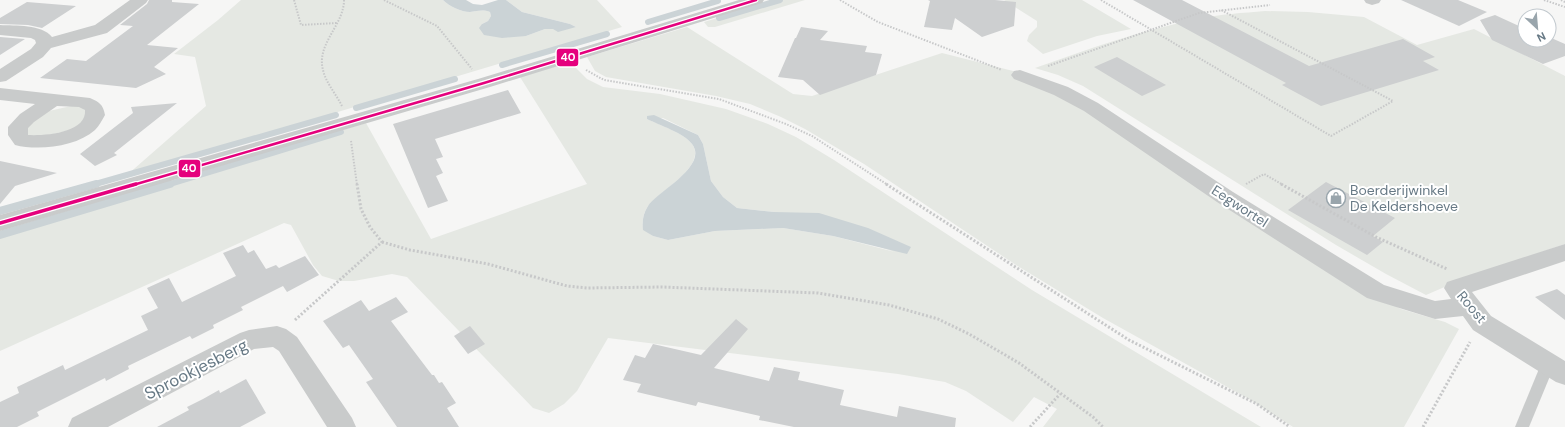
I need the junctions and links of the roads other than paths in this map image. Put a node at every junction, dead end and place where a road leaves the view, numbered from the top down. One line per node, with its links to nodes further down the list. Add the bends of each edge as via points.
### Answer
1 (140, 0): 4 (street, via 102,29)
2 (756, 0): 9 (street, via 484,83)
3 (0, 30): 4 (street, via 34,34 42,37)
4 (45, 44): 6 (street, via 37,53)
5 (1020, 75): 11 (street, Eegwortel, via 1061,91 1091,107 1225,197 1376,292 1434,310)
6 (0, 77)
7 (0, 94): 8 (street)
8 (53, 100)
9 (0, 223)
10 (1565, 252): 11 (street, Roost)
11 (1473, 304): 12 (street, Roost)
12 (1557, 369): 15 (lane)
13 (82, 427): 14 (street, Sprookjesberg, via 249,340 277,336 288,344)
14 (342, 427)
15 (1522, 427)

